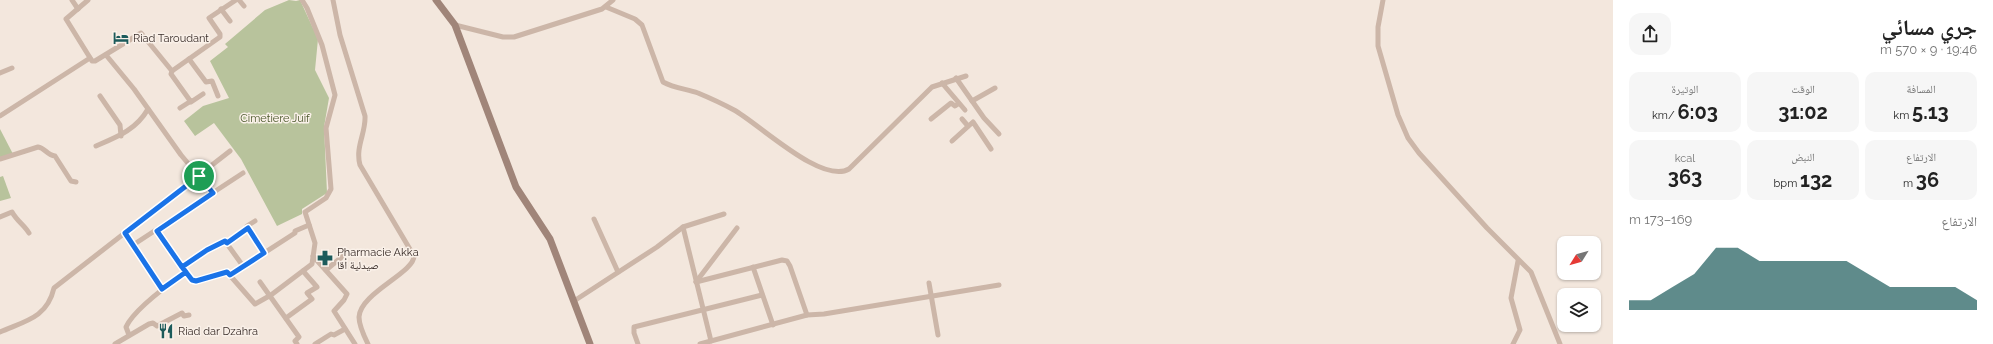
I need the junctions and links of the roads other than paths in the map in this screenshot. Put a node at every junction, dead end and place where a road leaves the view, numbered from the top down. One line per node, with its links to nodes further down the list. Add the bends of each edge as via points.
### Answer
1 (72, 0): 11 (street)
2 (88, 0): 11 (street)
3 (238, 0): 9 (street); 12 (street)
4 (302, 0): 53 (street, via 314,22 322,45 335,95 326,128 331,189 326,198 305,212)
5 (333, 0): 99 (street, via 340,35 365,116 358,153 360,165 414,256 410,264 361,308 359,321)
6 (436, 0): 14 (main road)
7 (613, 0): 10 (street)
8 (1383, 0): 65 (street, via 1378,27 1378,46 1398,115 1408,138)
9 (244, 6)
10 (606, 7): 14 (street, via 514,37); 23 (street, via 635,19 642,25 663,82 697,93 734,110 788,150 836,173 849,169 920,97)
11 (78, 9): 16 (street, via 66,19)
12 (221, 10): 13 (street); 17 (street, via 209,18 220,37)
13 (230, 21)
14 (456, 25): 82 (main road, via 516,187 550,239)
15 (106, 54): 16 (street, via 96,61); 19 (street, via 142,33); 32 (street)
16 (90, 58): 34 (street)
17 (190, 58): 19 (street); 27 (street, via 206,82 212,81)
18 (12, 68): 20 (street)
19 (172, 71): 29 (street, via 171,74)
20 (0, 73)
21 (966, 76): 22 (street)
22 (956, 78): 23 (street); 28 (street)
23 (942, 82): 30 (street)
24 (996, 88): 28 (street)
25 (203, 94): 29 (street)
26 (100, 96): 39 (street, via 120,125)
27 (218, 96)
28 (972, 100): 38 (street)
29 (191, 101): 31 (street)
30 (958, 104): 33 (street); 35 (street, via 951,104)
31 (180, 108)
32 (148, 109): 39 (street, via 142,120); 46 (street)
33 (965, 110)
34 (0, 116)
35 (931, 119)
36 (962, 119): 37 (street)
37 (968, 126): 40 (street); 42 (street, via 972,122)
38 (999, 134)
39 (121, 136): 41 (street)
40 (952, 141)
41 (96, 146)
42 (991, 149)
43 (230, 151): 46 (street)
44 (0, 159): 47 (street, via 42,148 54,156 71,181)
45 (243, 173): 48 (street)
46 (199, 176): 48 (street); 58 (street)
47 (76, 182)
48 (213, 193): 57 (street)
49 (724, 214): 54 (street)
50 (0, 217): 59 (street, via 12,212 17,222 23,224)
51 (594, 219): 72 (street)
52 (255, 221): 55 (street, via 247,226)
53 (309, 225): 62 (street, via 295,231); 63 (street, via 315,243)
54 (683, 227): 72 (street); 75 (street)
55 (248, 228): 60 (street); 62 (street)
56 (737, 228): 75 (street)
57 (157, 231): 61 (street); 67 (street)
58 (125, 233): 61 (street); 89 (street, via 54,288 50,302 38,316)
59 (29, 234)
60 (227, 243): 66 (street); 67 (street, via 225,241 207,250)
61 (133, 245): 78 (street)
62 (264, 253): 66 (street)
63 (313, 256): 69 (street); 70 (street, via 312,264)
64 (344, 256): 69 (street)
65 (1518, 261): 103 (street, via 1511,298 1520,330); 104 (street, via 1528,268 1533,276)
66 (243, 266): 73 (street)
67 (182, 267): 71 (street)
68 (753, 267): 75 (street); 80 (street); 85 (street, via 782,260 787,262)
69 (326, 270): 88 (street, via 347,294 334,311)
70 (303, 271): 79 (street); 86 (street, via 317,287 307,293 312,299)
71 (186, 272): 73 (street, via 196,281 227,272); 78 (street)
72 (618, 272): 82 (street)
73 (230, 275): 79 (street, via 255,304)
74 (260, 282): 79 (street)
75 (696, 282): 83 (street)
76 (929, 283): 81 (street)
77 (999, 285): 81 (street)
78 (162, 289): 91 (street, via 129,322 126,327)
79 (271, 295): 86 (street)
80 (762, 295): 83 (street); 87 (street)
81 (932, 296): 85 (street); 90 (street)
82 (574, 301): 100 (main road)
83 (705, 310): 93 (street); 101 (street, via 634,327)
84 (189, 315): 91 (street, via 184,316 182,313 157,326 149,324)
85 (807, 315): 87 (street)
86 (286, 318): 96 (street, via 299,337 295,341)
87 (773, 325): 93 (street)
88 (345, 328): 97 (street); 98 (street)
89 (0, 332)
90 (938, 335)
91 (129, 336): 92 (street)
92 (124, 339): 94 (street); 95 (street)
93 (711, 341): 102 (street)
94 (115, 344)
95 (127, 344)
96 (297, 344)
97 (315, 344)
98 (355, 344)
99 (368, 344)
100 (590, 344)
101 (638, 344)
102 (700, 344)
103 (1513, 344)
104 (1560, 344)

